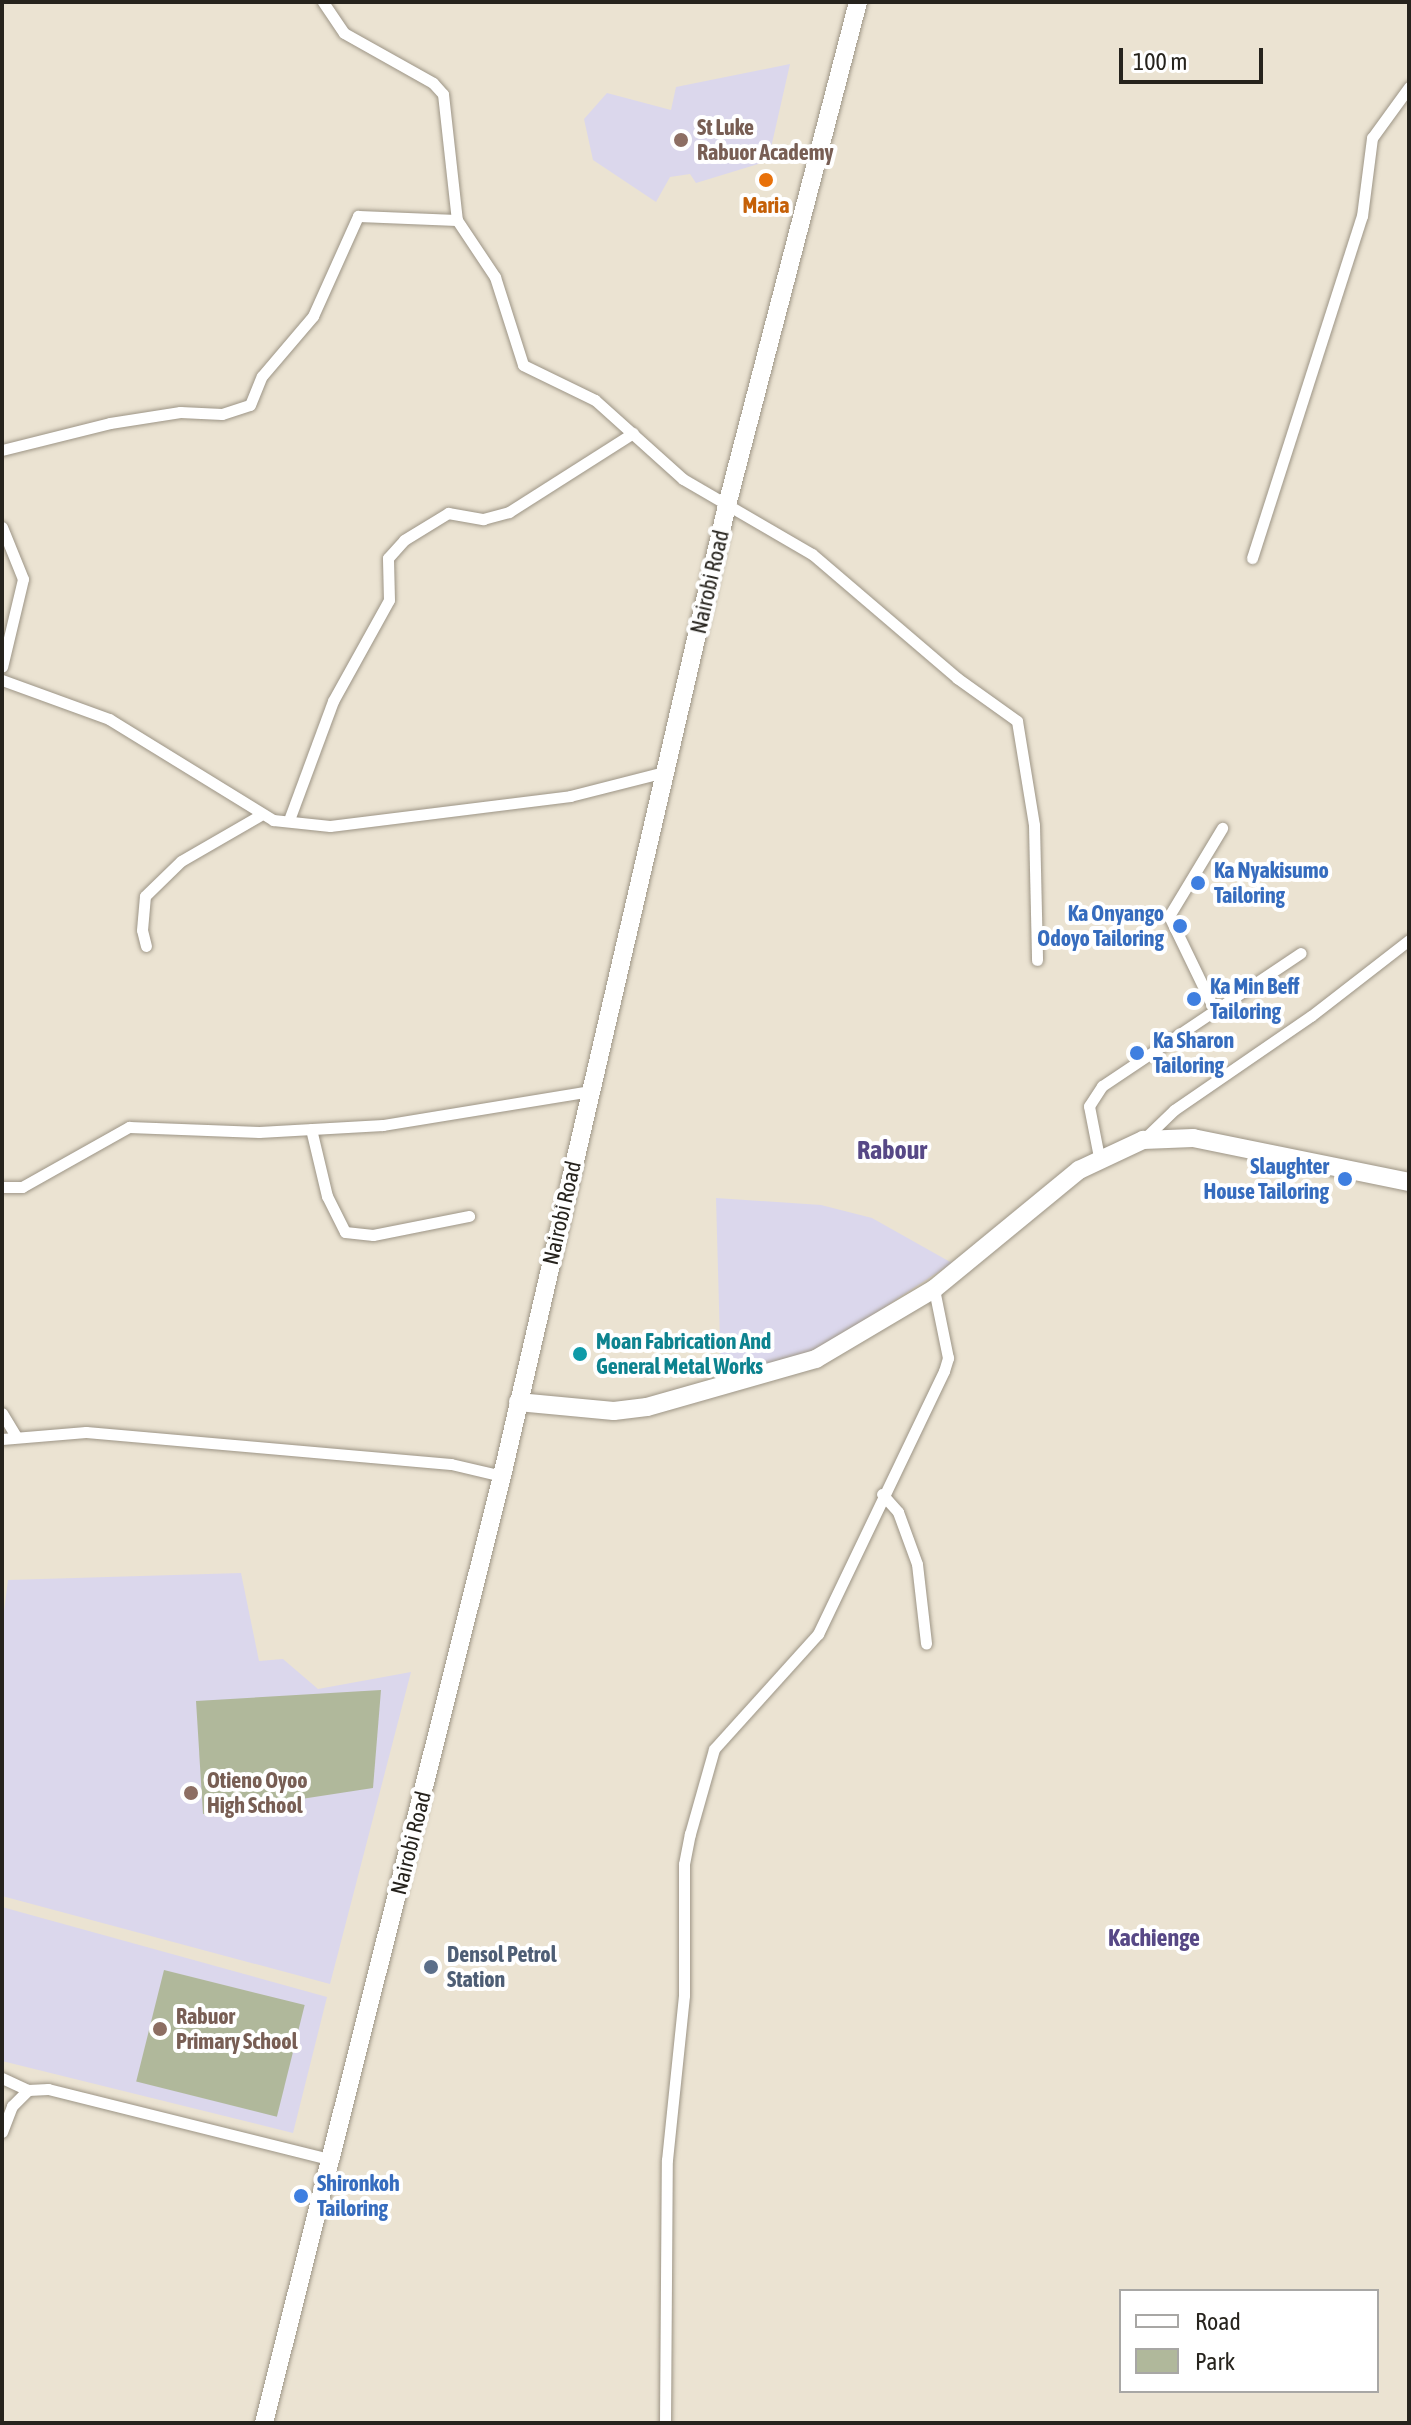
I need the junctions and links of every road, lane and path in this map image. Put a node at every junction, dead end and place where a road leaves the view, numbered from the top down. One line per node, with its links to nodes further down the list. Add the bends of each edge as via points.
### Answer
1 (323, 2): 4 (street, via 344,33 433,83 443,94)
2 (858, 2): 7 (main road, Nairobi Road)
3 (1409, 87): 9 (street, via 1372,138 1362,216)
4 (457, 220): 5 (street, via 495,277 523,365 595,400); 6 (street, via 358,216 313,316 262,376 250,405 222,414 180,412 110,423)
5 (633, 433): 7 (street, via 683,479); 14 (street, via 509,512 483,519 448,513 404,540 388,558 389,600 333,701)
6 (2, 450)
7 (727, 505): 12 (main road, Nairobi Road); 19 (street, via 812,554 957,678 1017,721 1034,825)
8 (2, 527): 10 (street, via 23,579)
9 (1252, 558)
10 (2, 667)
11 (2, 680): 13 (street, via 109,719)
12 (668, 771): 14 (street, via 570,796 330,826); 21 (main road, Nairobi Road)
13 (259, 816): 14 (street); 17 (street, via 181,861 145,896)
14 (289, 820)
15 (1222, 828): 20 (street, via 1169,916)
16 (1409, 940): 23 (street, via 1174,1110)
17 (146, 946)
18 (1301, 953): 20 (street)
19 (1037, 960)
20 (1214, 1009): 24 (street, via 1102,1086 1089,1106)
21 (591, 1091): 22 (street, via 383,1125); 29 (main road, Nairobi Road)
22 (311, 1129): 26 (street, via 129,1127 22,1187); 27 (street, via 327,1196 345,1232 373,1235)
23 (1143, 1140): 24 (main road); 25 (main road, via 1208,1141)
24 (1099, 1157): 28 (main road)
25 (1409, 1182)
26 (2, 1187)
27 (469, 1216)
28 (934, 1289): 29 (main road, via 816,1359 735,1386 614,1411); 34 (street, via 948,1358)
29 (518, 1402): 33 (main road, Nairobi Road)
30 (2, 1413): 31 (street)
31 (16, 1436): 32 (street); 33 (street, via 86,1432 451,1464)
32 (2, 1439)
33 (502, 1476): 39 (main road, Nairobi Road)
34 (882, 1494): 35 (street, via 898,1512 917,1564); 41 (street, via 818,1634 714,1749 690,1834 684,1864 684,1995 669,2121)
35 (926, 1643)
36 (2, 2078): 37 (street)
37 (28, 2090): 38 (street, via 12,2106); 39 (street, via 48,2089)
38 (2, 2132)
39 (329, 2159): 40 (main road, Nairobi Road)
40 (264, 2423)
41 (665, 2423)

